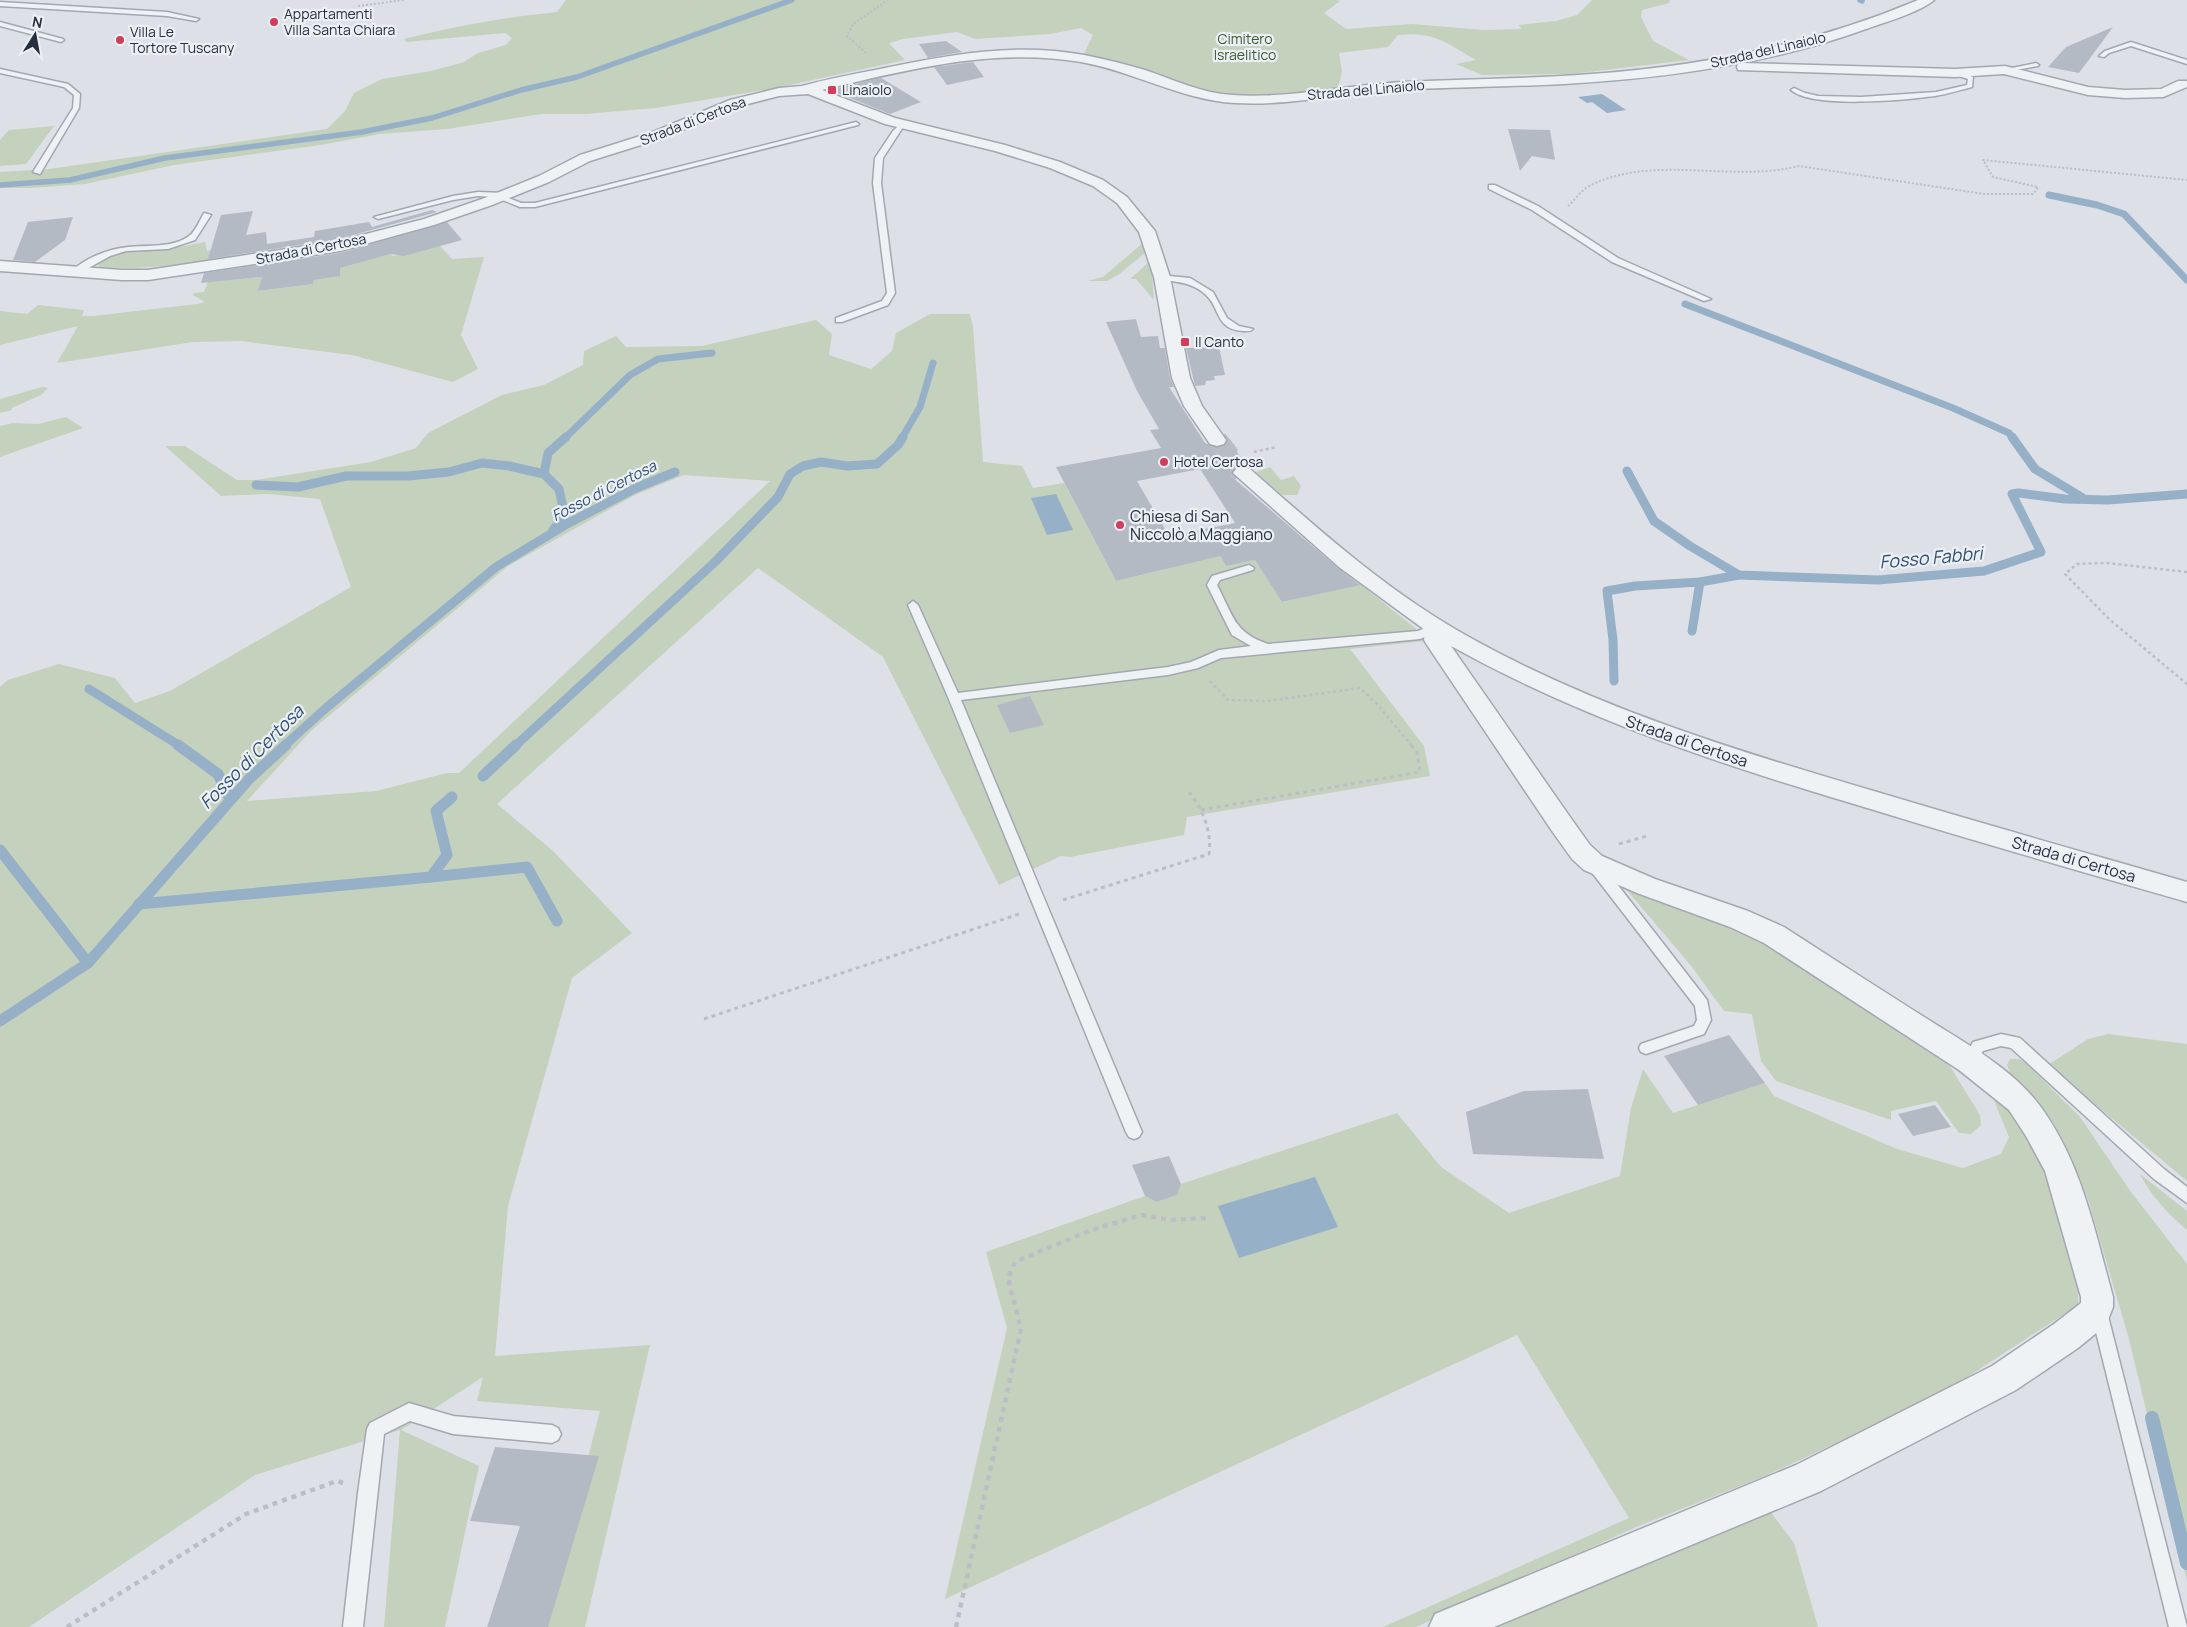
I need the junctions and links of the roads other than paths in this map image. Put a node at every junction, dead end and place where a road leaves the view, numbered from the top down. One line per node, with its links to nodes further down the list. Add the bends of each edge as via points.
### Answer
1 (1928, 0): 8 (street, Strada del Linaiolo, via 1830,36)
2 (0, 4): 3 (lane, via 167,14)
3 (196, 19)
4 (0, 24): 5 (lane)
5 (61, 40)
6 (2102, 56): 7 (lane, via 2131,44)
7 (2187, 62)
8 (1714, 64): 12 (street, via 1746,68); 14 (street, Strada del Linaiolo, via 1617,76 1395,86 1242,99 1194,93 1124,68 1068,56 1041,54 933,61)
9 (2036, 65): 10 (lane)
10 (2004, 70): 12 (street); 13 (street, via 2088,91 2125,94 2163,93)
11 (0, 71): 18 (lane, via 66,85 77,94 76,108)
12 (1955, 73): 15 (lane, via 1970,78 1970,86 1921,95 1848,100 1810,98)
13 (2185, 83)
14 (803, 90): 17 (street, Strada di Certosa, via 823,94); 20 (street, Strada di Certosa, via 735,103 658,135 585,158)
15 (1794, 90)
16 (856, 124): 20 (lane, via 535,205 520,205)
17 (902, 124): 25 (street, Strada di Certosa, via 1040,160 1107,188 1144,225); 27 (lane, via 879,158 877,183 891,293 885,303)
18 (37, 172)
19 (1492, 188): 26 (lane, via 1535,208 1615,260)
20 (502, 196): 22 (lane, via 478,194 453,198); 24 (street, Strada di Certosa, via 429,222 328,248 160,274)
21 (207, 215): 24 (lane, via 192,238 168,247 126,249 107,254)
22 (378, 217)
23 (0, 266): 24 (street, Strada di Certosa)
24 (75, 272)
25 (1162, 277): 28 (lane, via 1187,280 1210,294 1224,320 1237,328); 29 (street, Strada di Certosa, via 1181,378 1194,406)
26 (1707, 299)
27 (839, 320)
28 (1249, 329)
29 (1217, 440)
30 (1246, 463): 33 (street, Strada di Certosa, via 1337,553)
31 (1249, 568): 34 (lane, via 1216,578 1212,585 1236,632 1250,642)
32 (913, 605): 35 (lane)
33 (1437, 627): 34 (lane, via 1420,635); 36 (street, via 1435,640 1561,824); 37 (street, Strada di Certosa, via 1550,688 1660,734 1760,767)
34 (1268, 648): 35 (lane, via 1219,654 1194,665 1168,671)
35 (954, 697): 40 (lane)
36 (1593, 863): 38 (lane, via 1702,1004 1704,1020 1699,1030); 39 (street, via 1774,935)
37 (2187, 892)
38 (1646, 1048)
39 (1969, 1061): 41 (lane, via 1978,1046 2001,1040 2015,1042); 42 (street, via 2018,1101 2037,1126 2059,1166 2092,1278)
40 (1134, 1132)
41 (2187, 1196)
42 (2097, 1307): 45 (street, via 2066,1336 2004,1378 1808,1478); 46 (lane)
43 (552, 1434): 44 (lane, via 453,1425 409,1412 376,1429)
44 (353, 1627)
45 (1448, 1627)
46 (2179, 1627)

